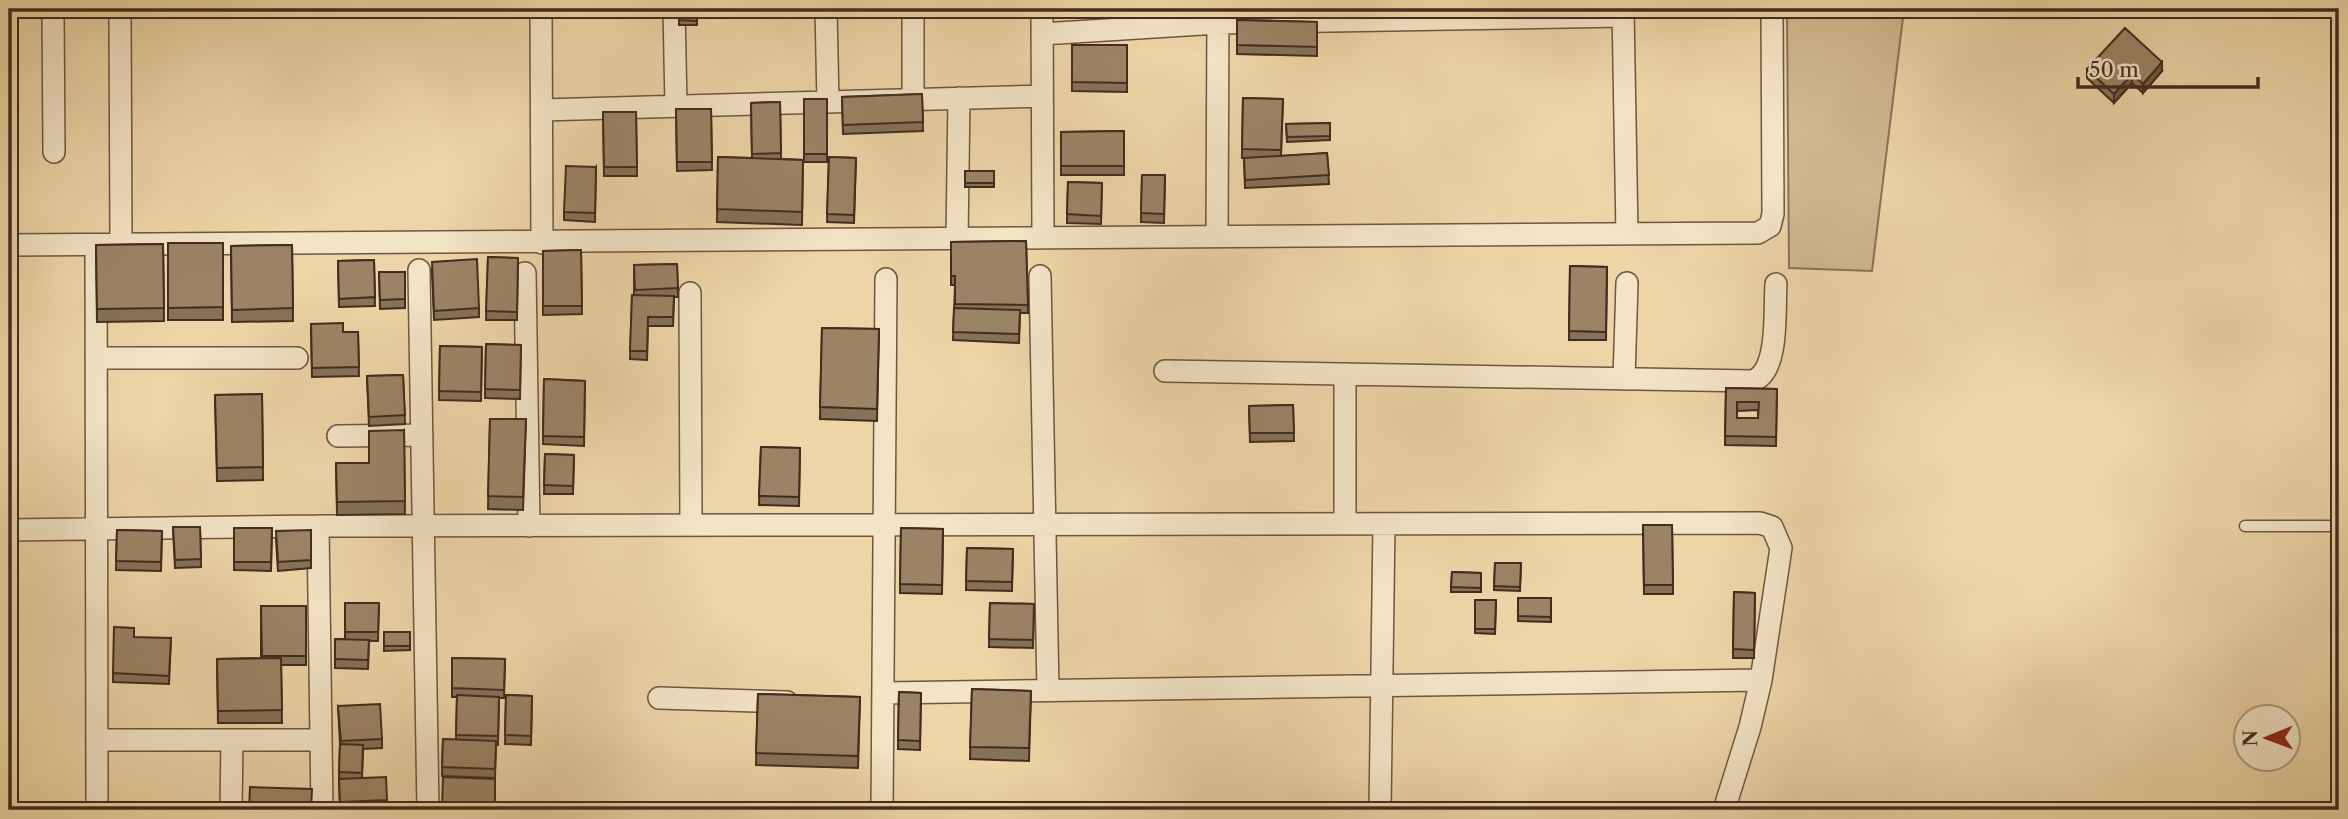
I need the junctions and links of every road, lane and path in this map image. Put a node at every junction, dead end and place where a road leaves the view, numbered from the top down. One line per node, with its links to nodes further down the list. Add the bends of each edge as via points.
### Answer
1 (53, 9): 19 (street)
2 (120, 9): 27 (street)
3 (541, 9): 18 (street)
4 (674, 9): 17 (street)
5 (826, 9): 16 (street)
6 (913, 9): 15 (street)
7 (1042, 9): 12 (street)
8 (1772, 9): 20 (street, via 1770,226 1758,233)
9 (1623, 12): 10 (street); 20 (street)
10 (1456, 14): 11 (street)
11 (1218, 16): 12 (street); 21 (street)
12 (1042, 34): 13 (street)
13 (1042, 96): 14 (street); 22 (street)
14 (958, 98): 15 (street); 23 (street)
15 (912, 100): 16 (street)
16 (828, 102): 17 (street)
17 (676, 106): 18 (street)
18 (542, 110): 24 (street)
19 (54, 152)
20 (1626, 234): 21 (street)
21 (1217, 235): 22 (street)
22 (1043, 238): 23 (street)
23 (957, 239): 24 (street)
24 (542, 243): 27 (street)
25 (9, 245): 26 (street)
26 (96, 245): 27 (street); 35 (street)
27 (121, 245)
28 (419, 270): 40 (street)
29 (525, 273): 49 (street)
30 (1041, 276): 42 (street)
31 (886, 279): 46 (street)
32 (1627, 283): 39 (street)
33 (1776, 284): 39 (street, via 1770,364 1760,379)
34 (690, 293): 45 (street)
35 (96, 358): 36 (street); 52 (street)
36 (297, 358)
37 (1165, 371): 38 (street)
38 (1345, 374): 39 (street); 43 (street)
39 (1624, 379)
40 (422, 435): 41 (street); 48 (street)
41 (338, 436)
42 (1045, 524): 43 (street); 46 (street); 56 (street)
43 (1345, 524): 44 (street)
44 (1384, 524): 54 (street, via 1760,523 1772,527 1780,548); 55 (street)
45 (691, 525): 46 (street); 49 (street)
46 (886, 525): 58 (street)
47 (318, 526): 48 (street); 52 (street); 63 (street)
48 (424, 526): 49 (street); 67 (street)
49 (529, 526)
50 (2245, 526): 51 (lane)
51 (2339, 526)
52 (97, 527): 53 (street); 61 (street)
53 (9, 530)
54 (1761, 680): 55 (street); 70 (street)
55 (1384, 685): 56 (street); 69 (street)
56 (1048, 690): 58 (street)
57 (659, 698): 59 (street)
58 (883, 699): 60 (street); 68 (street)
59 (804, 703)
60 (857, 705)
61 (97, 740): 62 (street); 64 (street)
62 (232, 740): 63 (street); 65 (street)
63 (321, 740): 66 (street)
64 (97, 810)
65 (231, 810)
66 (322, 810)
67 (428, 810)
68 (882, 810)
69 (1380, 810)
70 (1724, 810)

